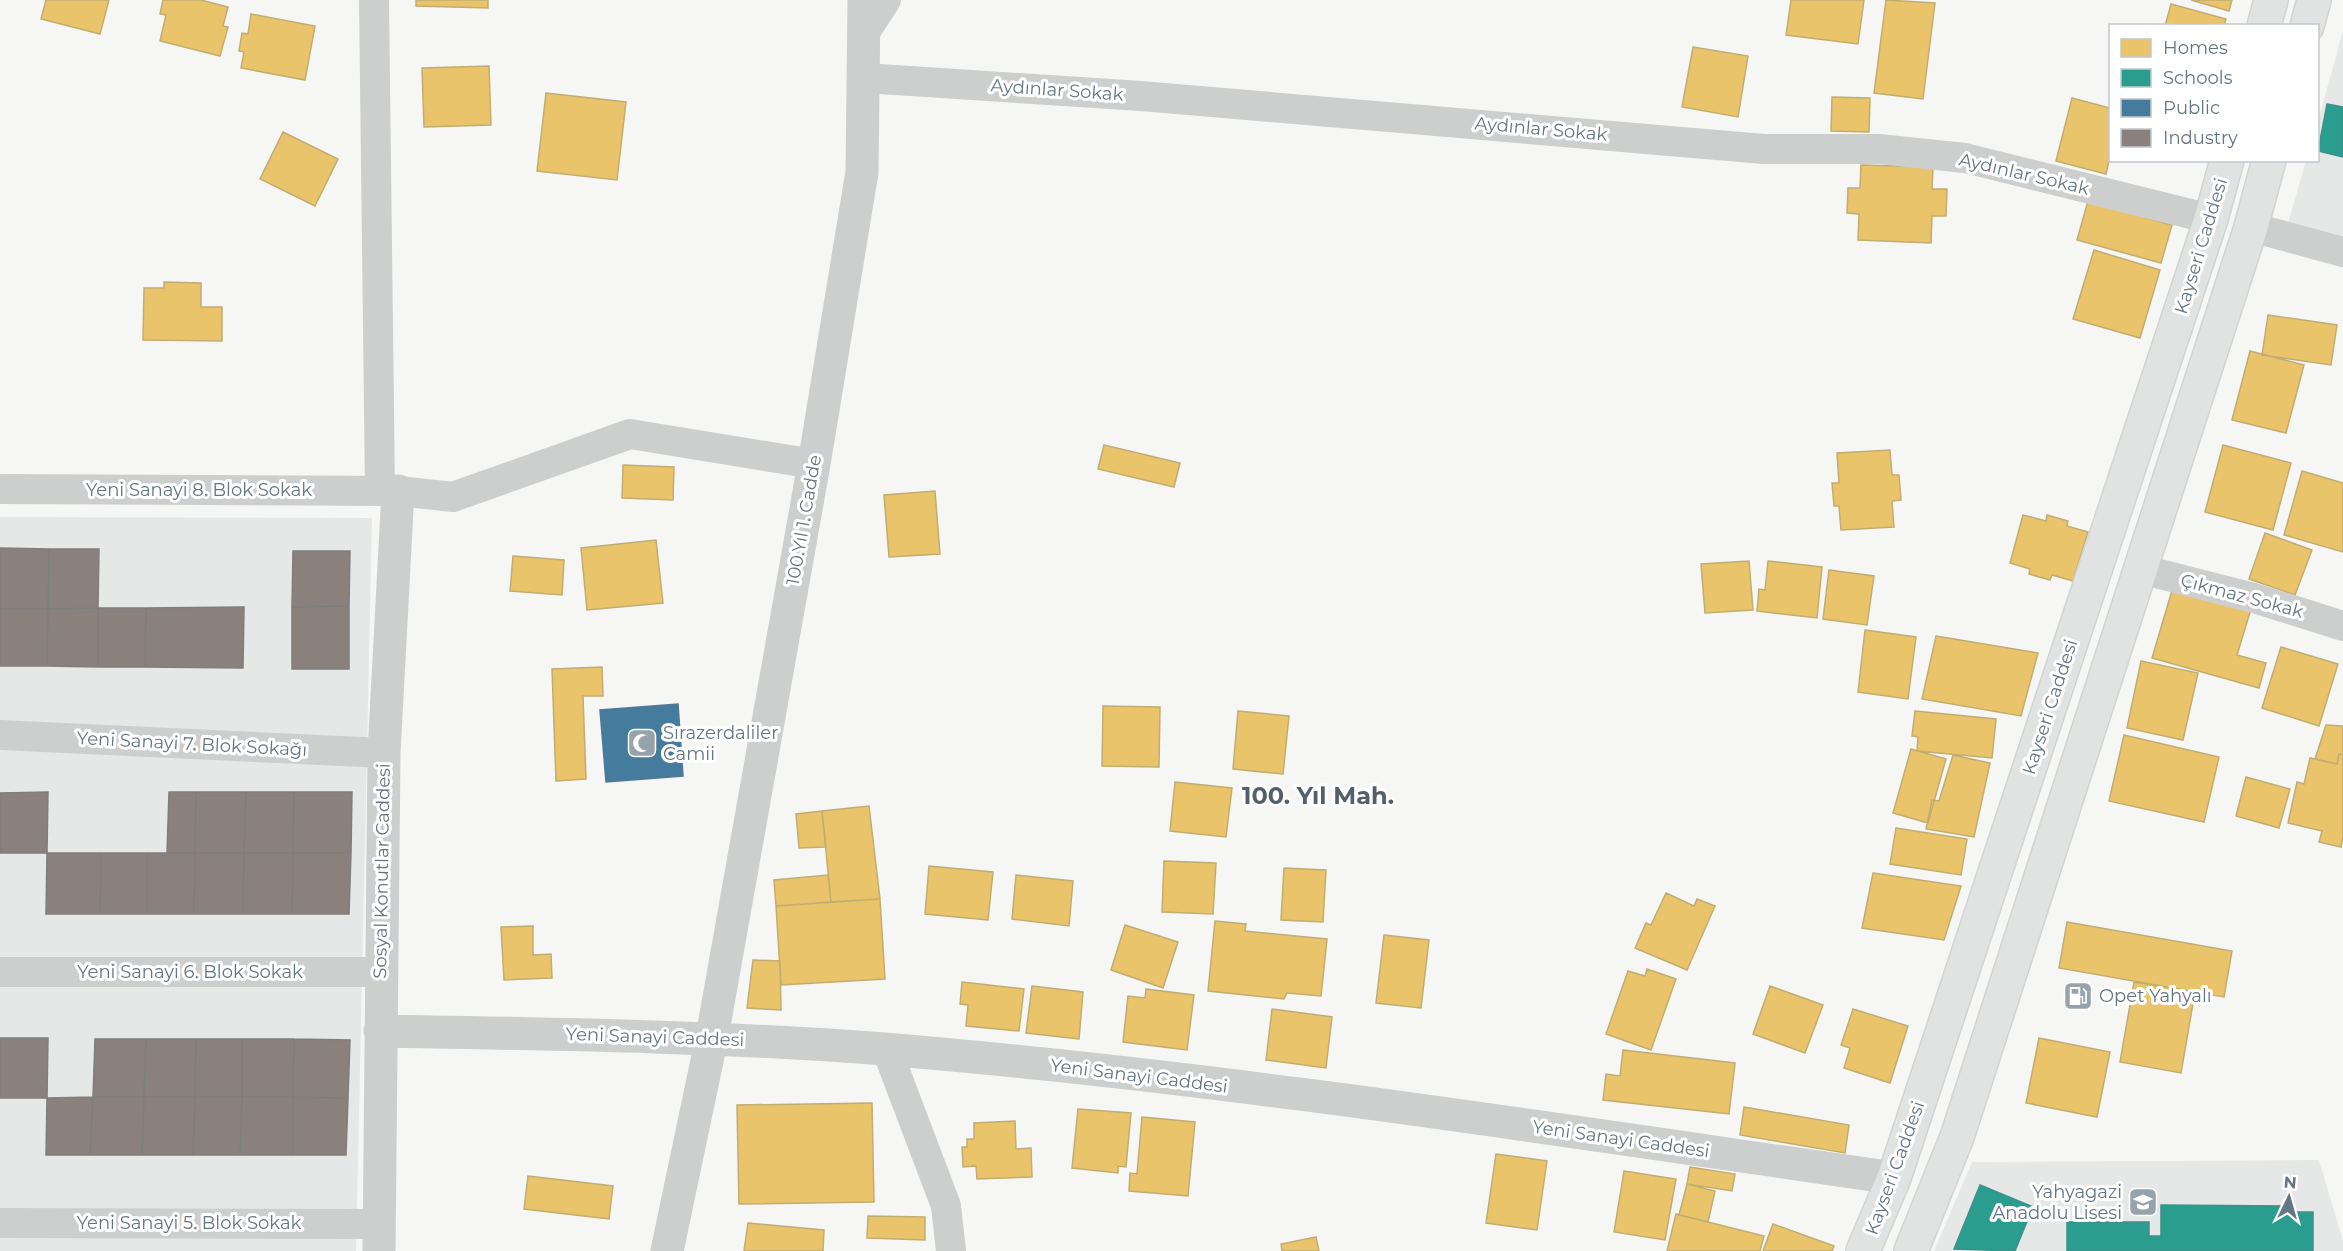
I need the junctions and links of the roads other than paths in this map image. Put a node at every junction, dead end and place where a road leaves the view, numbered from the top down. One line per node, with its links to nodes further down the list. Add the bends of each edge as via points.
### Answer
1 (374, 0): 17 (street)
2 (864, 0): 8 (street, 100.Yıl 1. Cadde)
3 (886, 0): 8 (street)
4 (2271, 0): 6 (main road)
5 (2314, 0): 7 (main road)
6 (2265, 24)
7 (2308, 24)
8 (865, 32): 9 (street, 100.Yıl 1. Cadde)
9 (864, 78): 12 (street, Aydınlar Sokak, via 1152,97 1764,148 1890,150 1965,158); 15 (street, 100.Yıl 1. Cadde, via 862,172)
10 (2226, 162): 12 (main road, Kayseri Caddesi)
11 (2268, 162): 13 (main road)
12 (2211, 219): 27 (main road, Kayseri Caddesi)
13 (2251, 226): 14 (street); 18 (main road)
14 (2343, 252)
15 (814, 464): 17 (street, Yeni Sanayi 8. Blok Sokak, via 630,434 453,497); 25 (street, 100.Yıl 1. Cadde)
16 (0, 489): 17 (street, Yeni Sanayi 8. Blok Sokak)
17 (389, 491): 21 (street, Sosyal Konutlar Caddesi)
18 (2140, 569): 19 (street, Çıkmaz Sokak); 33 (main road, via 1957,1137)
19 (2343, 626)
20 (0, 735): 21 (street, Yeni Sanayi 7. Blok Sokağı)
21 (384, 753): 23 (street, Sosyal Konutlar Caddesi)
22 (0, 972): 23 (street, Yeni Sanayi 6. Blok Sokak)
23 (380, 972): 24 (street, Sosyal Konutlar Caddesi)
24 (380, 1031): 25 (street, Yeni Sanayi Caddesi); 29 (street, Sosyal Konutlar Caddesi)
25 (712, 1037): 26 (street, Yeni Sanayi Caddesi); 30 (street, 100.Yıl 1. Cadde)
26 (886, 1050): 27 (street, Yeni Sanayi Caddesi, via 1336,1100); 31 (street, via 946,1206)
27 (1894, 1178): 32 (main road, Kayseri Caddesi)
28 (0, 1223): 29 (street, Yeni Sanayi 5. Blok Sokak)
29 (379, 1237)
30 (667, 1251)
31 (951, 1251)
32 (1863, 1251)
33 (1911, 1251)

